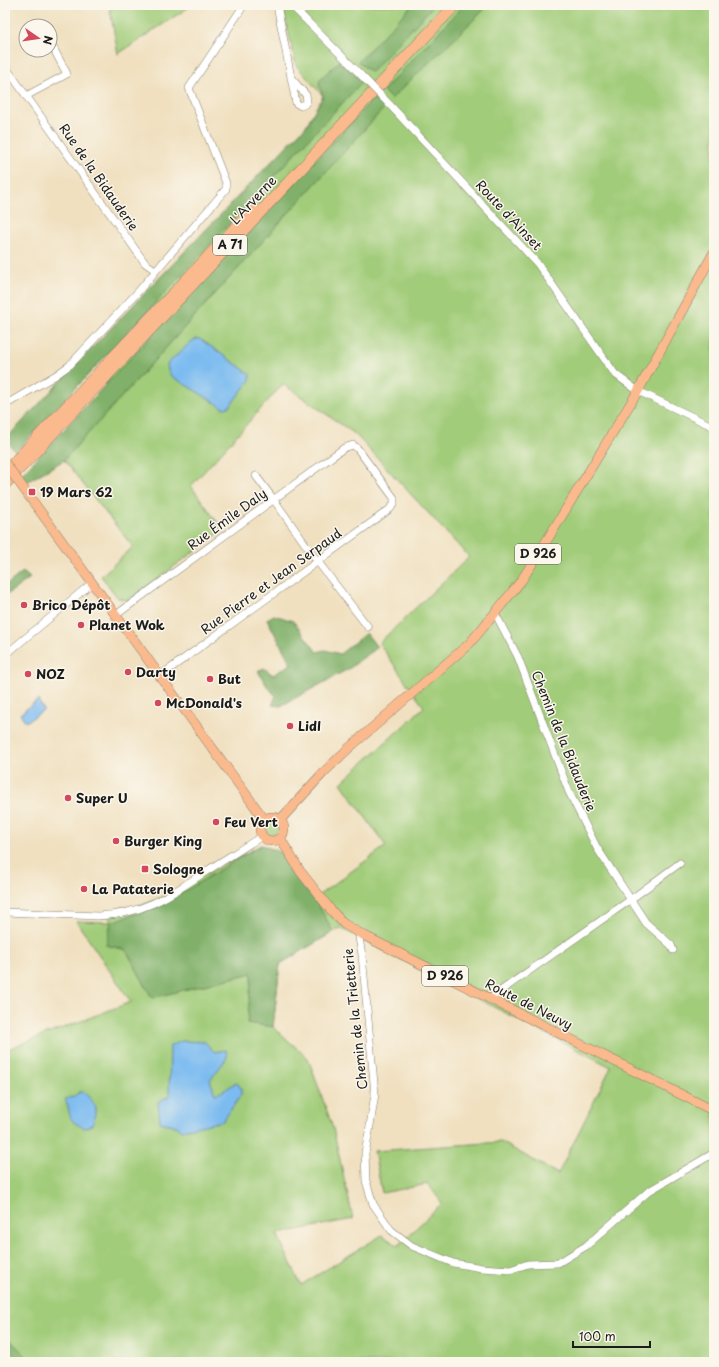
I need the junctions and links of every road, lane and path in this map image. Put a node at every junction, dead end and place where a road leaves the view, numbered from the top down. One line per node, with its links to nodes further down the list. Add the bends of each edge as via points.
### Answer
1 (244, 5): 11 (street, via 189,88 226,183 226,189)
2 (277, 5): 8 (street)
3 (291, 5): 12 (street, Route d'Ainset, bridge, via 389,104 537,263 615,374)
4 (445, 5): 16 (highway, L'Arverne / A 71)
5 (455, 5): 18 (highway, L'Arverne / A 71)
6 (58, 57): 9 (street, via 67,74)
7 (5, 66): 9 (street, Rue de la Bidauderie)
8 (291, 78)
9 (26, 96): 11 (street, Rue de la Bidauderie, via 145,263)
10 (714, 252): 12 (main road, D 926)
11 (155, 270): 13 (street, via 70,365)
12 (638, 391): 14 (street, Route d'Ainset); 23 (main road, D 926, via 521,581)
13 (5, 405)
14 (714, 426)
15 (5, 463): 22 (main road, bridge)
16 (5, 472)
17 (256, 476): 19 (street)
18 (5, 484)
19 (274, 500): 20 (street, Rue Émile Daly, via 344,448 353,446 394,498); 21 (street); 24 (street, Rue Émile Daly)
20 (394, 504): 21 (street, Rue Pierre et Jean Serpaud)
21 (318, 562): 25 (street); 27 (street, Rue Pierre et Jean Serpaud)
22 (92, 583): 24 (main road); 26 (street)
23 (495, 613): 29 (main road, D 926, via 470,642 349,748); 33 (street, Chemin de la Bidauderie, via 518,657 569,792 597,848)
24 (116, 615): 27 (main road)
25 (368, 627)
26 (5, 655)
27 (160, 676): 28 (main road)
28 (264, 819): 29 (main road, via 270,816); 30 (main road, via 260,825)
29 (280, 820): 31 (main road, via 284,832)
30 (262, 836): 31 (main road, via 268,841); 34 (street, via 175,892 156,903 136,910 112,916)
31 (280, 838): 35 (main road, Route de Neuvy / D 926, via 300,871 330,909 344,924)
32 (680, 863): 33 (street)
33 (630, 900): 36 (street, Chemin de la Bidauderie, via 646,923 671,944); 37 (street)
34 (5, 912)
35 (361, 934): 37 (main road, Route de Neuvy / D 926); 39 (street, Chemin de la Trietterie, via 359,938 375,1094 365,1153 366,1181 373,1204 391,1230 412,1246 452,1263 482,1268 510,1270 528,1264 558,1263 586,1246 649,1191)
36 (673, 950)
37 (490, 999): 38 (main road, Route de Neuvy / D 926)
38 (714, 1111)
39 (714, 1153)

